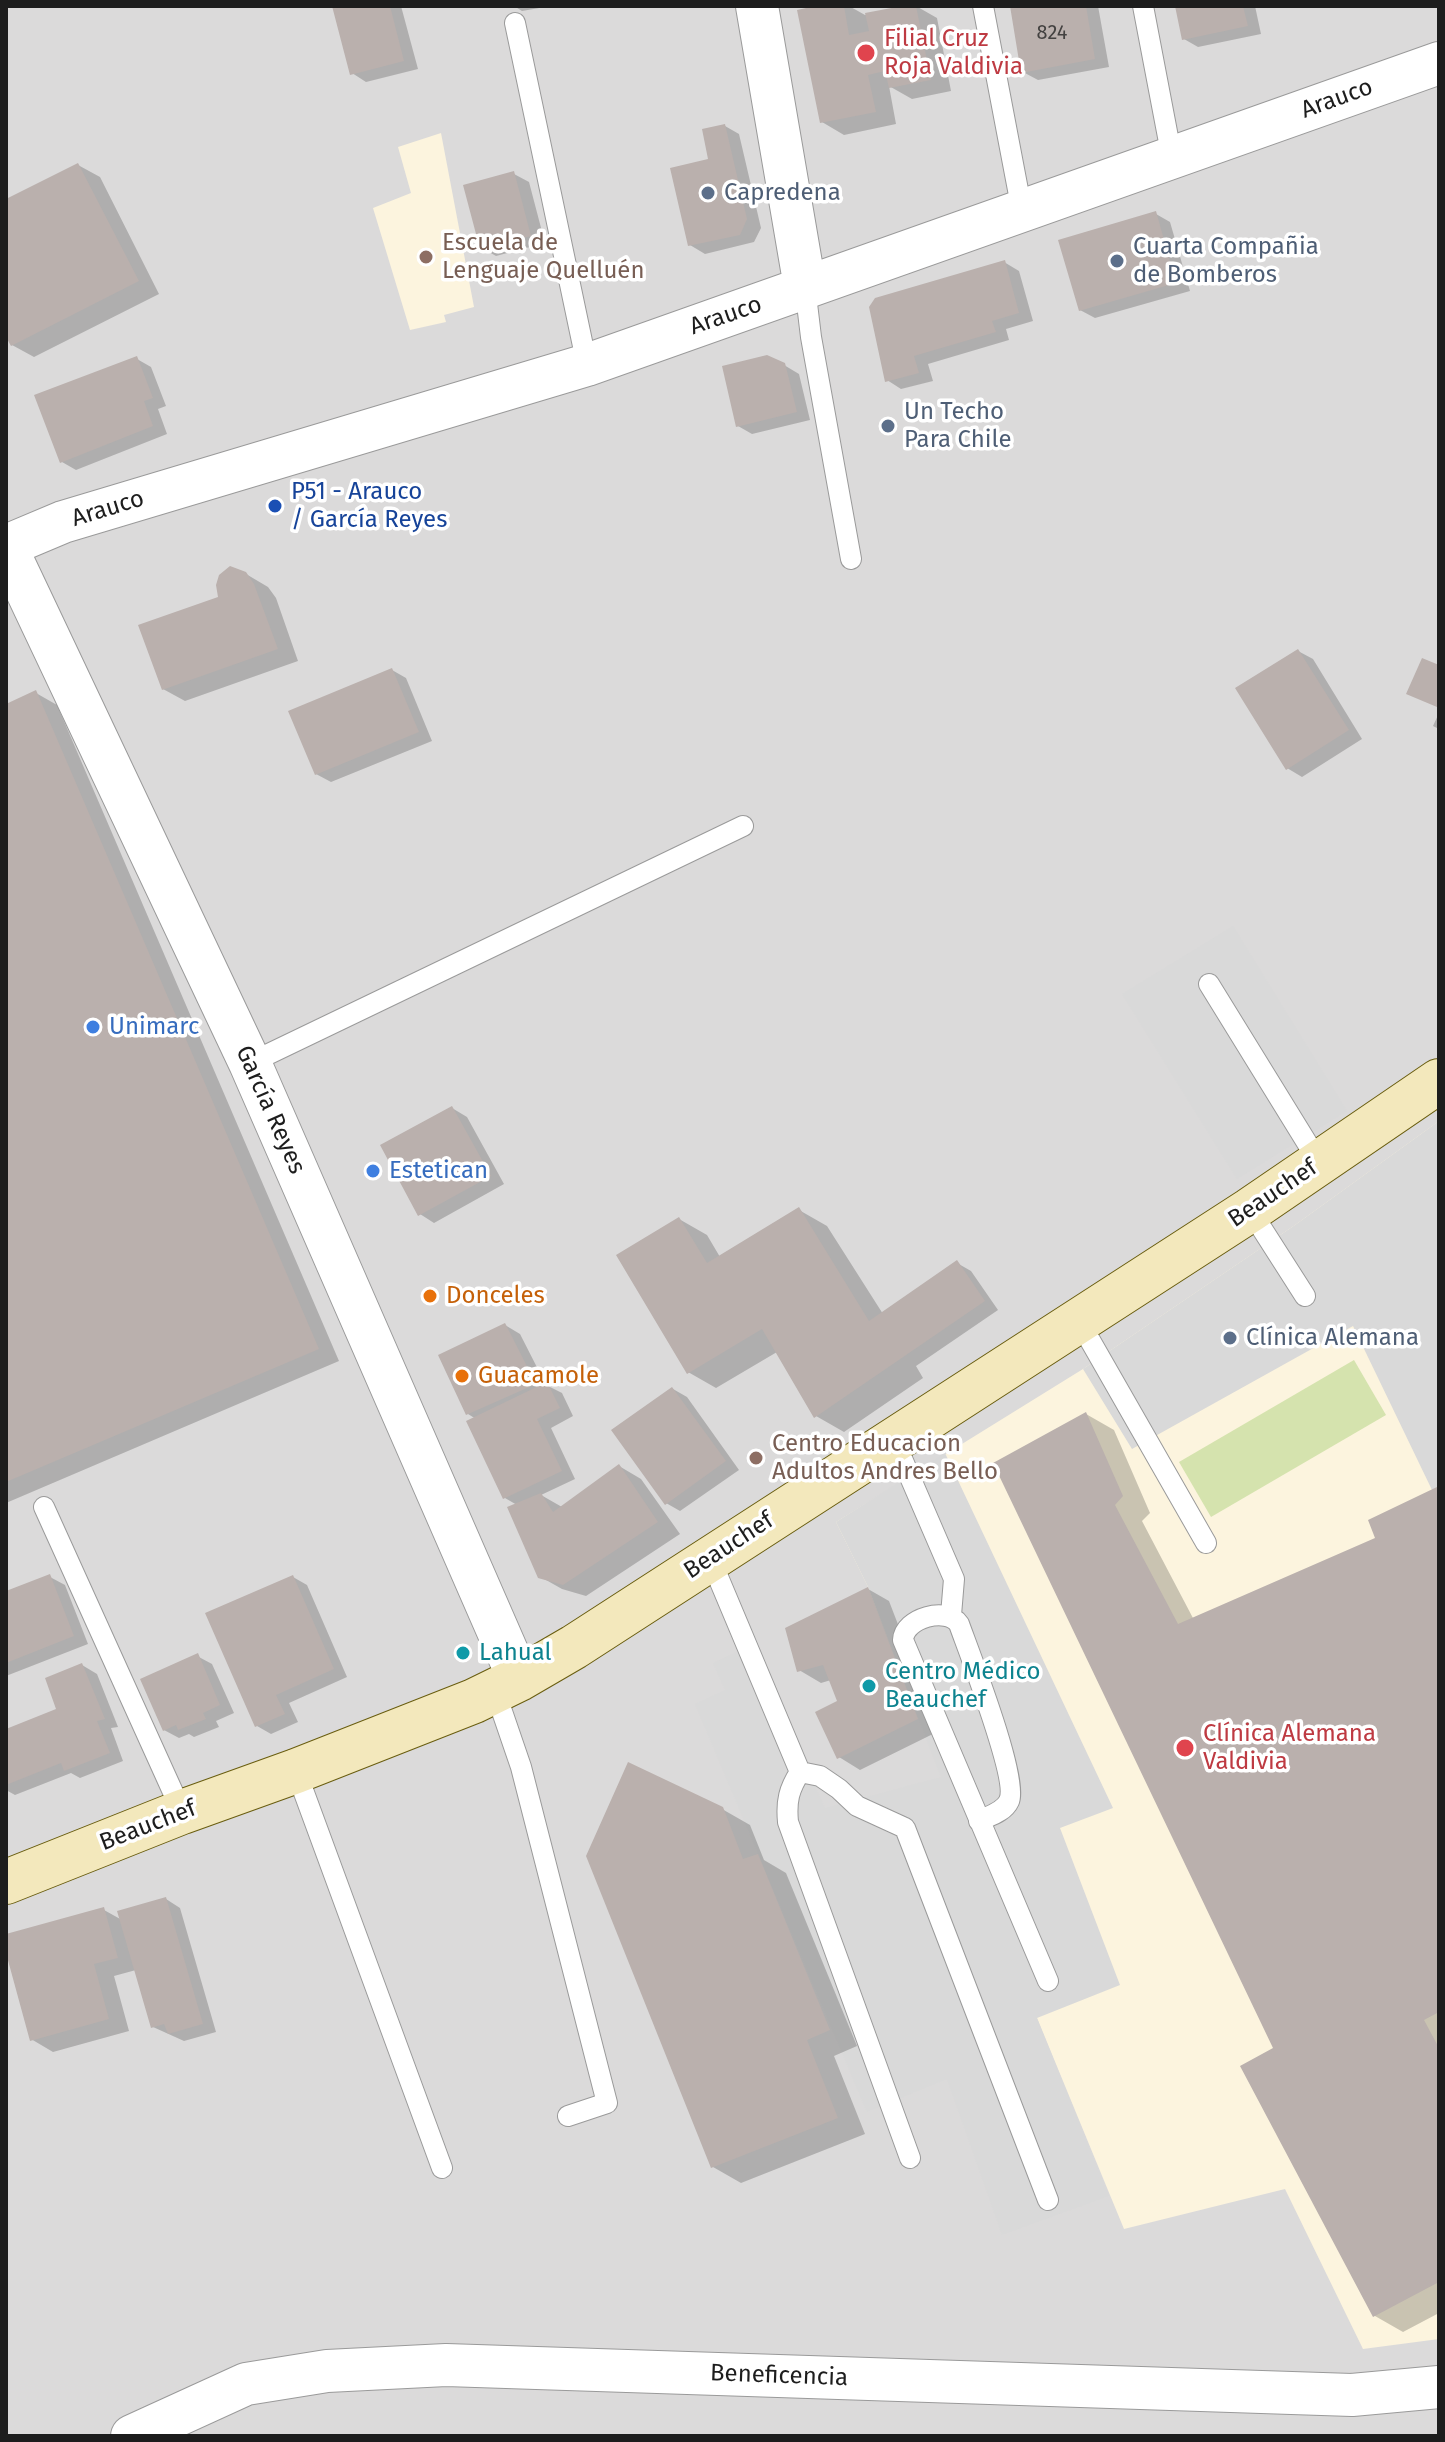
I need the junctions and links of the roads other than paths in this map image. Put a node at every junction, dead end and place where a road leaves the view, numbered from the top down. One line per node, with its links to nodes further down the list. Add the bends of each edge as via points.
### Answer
1 (757, 6): 8 (street)
2 (983, 6): 7 (lane)
3 (1143, 6): 6 (lane)
4 (515, 23): 9 (lane)
5 (1439, 63): 6 (street, Arauco)
6 (1172, 158): 7 (street, Arauco)
7 (1022, 211): 8 (street, Arauco)
8 (805, 287): 9 (street, Arauco); 11 (lane)
9 (587, 365): 10 (street, Arauco, via 63,522)
10 (6, 546): 14 (street, García Reyes)
11 (851, 559)
12 (743, 826): 14 (lane)
13 (1209, 984): 16 (lane)
14 (250, 1063): 25 (street, García Reyes)
15 (1439, 1081): 16 (main road, Beauchef)
16 (1320, 1164): 17 (main road, Beauchef)
17 (1250, 1210): 18 (lane); 19 (main road, Beauchef)
18 (1305, 1296)
19 (1079, 1321): 20 (main road, Beauchef); 22 (lane)
20 (894, 1440): 23 (main road, Beauchef); 24 (lane, via 954,1579)
21 (44, 1507): 28 (lane)
22 (1206, 1543)
23 (710, 1558): 25 (main road, Beauchef); 27 (lane)
24 (951, 1615): 29 (lane, via 959,1624 1011,1788 1000,1812); 29 (lane, via 911,1624 903,1640)
25 (507, 1685): 26 (main road, Beauchef); 32 (lane, via 521,1767 607,2103)
26 (296, 1771): 28 (main road, Beauchef); 34 (lane)
27 (800, 1772): 33 (lane, via 786,1803 788,1822); 35 (lane, via 820,1776 857,1806 905,1828)
28 (182, 1812): 30 (main road, Beauchef)
29 (979, 1821): 31 (lane)
30 (6, 1882)
31 (1048, 1981)
32 (568, 2116)
33 (910, 2158)
34 (442, 2168)
35 (1048, 2200)
36 (1439, 2387): 37 (street, Beneficencia, via 1352,2395 377,2367 246,2384)
37 (132, 2436)

